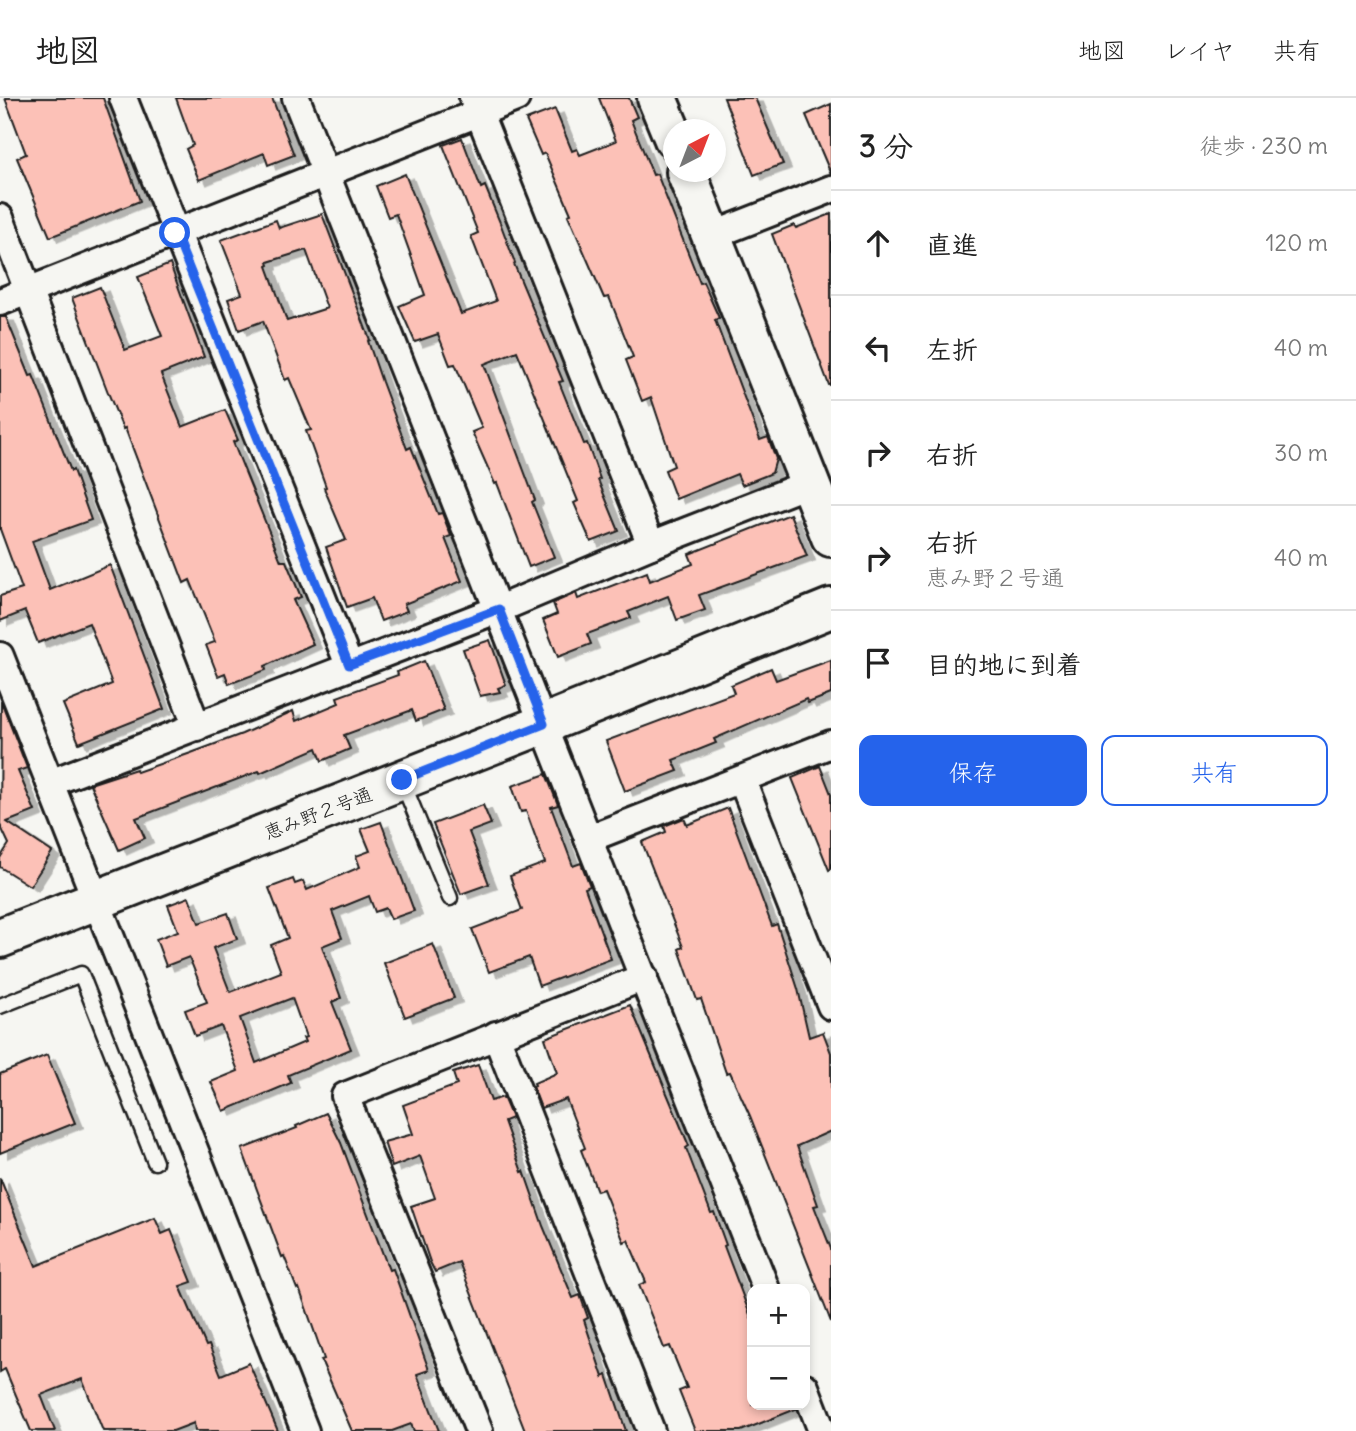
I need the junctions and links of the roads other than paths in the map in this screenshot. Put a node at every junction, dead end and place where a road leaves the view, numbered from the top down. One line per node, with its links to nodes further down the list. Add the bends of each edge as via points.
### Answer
1 (123, 98): 11 (street)
2 (296, 98): 7 (street)
3 (516, 98): 5 (street)
4 (657, 98): 6 (street)
5 (475, 105): 7 (street); 17 (street)
6 (666, 119)
7 (326, 173): 11 (street); 19 (street)
8 (690, 182): 12 (street)
9 (831, 189): 12 (street)
10 (0, 218): 13 (street)
11 (175, 233): 13 (street); 21 (street)
12 (711, 236): 15 (street)
13 (29, 290): 14 (street); 23 (street)
14 (0, 302)
15 (810, 483): 16 (street); 17 (street)
16 (831, 537)
17 (651, 545): 19 (street)
18 (831, 608): 22 (street, 恵み野２号通)
19 (499, 609): 21 (street); 22 (street)
20 (0, 656): 27 (street)
21 (349, 665): 23 (street)
22 (544, 724): 25 (street, 恵み野２号通); 28 (street)
23 (197, 726): 27 (street)
24 (831, 744): 26 (street)
25 (402, 780): 29 (lane); 30 (street, 恵み野２号通)
26 (742, 780): 28 (street); 34 (street)
27 (50, 783): 30 (street)
28 (587, 839): 32 (street)
29 (450, 898)
30 (97, 900): 31 (street, 恵み野２号通); 39 (street)
31 (0, 938)
32 (644, 977): 35 (street); 37 (street)
33 (0, 1006): 36 (lane, via 81,974)
34 (831, 1006)
35 (496, 1035): 40 (street, via 345,1096); 41 (street)
36 (155, 1162)
37 (764, 1284)
38 (810, 1400): 42 (street)
39 (306, 1431)
40 (479, 1431)
41 (651, 1431)
42 (822, 1431)

